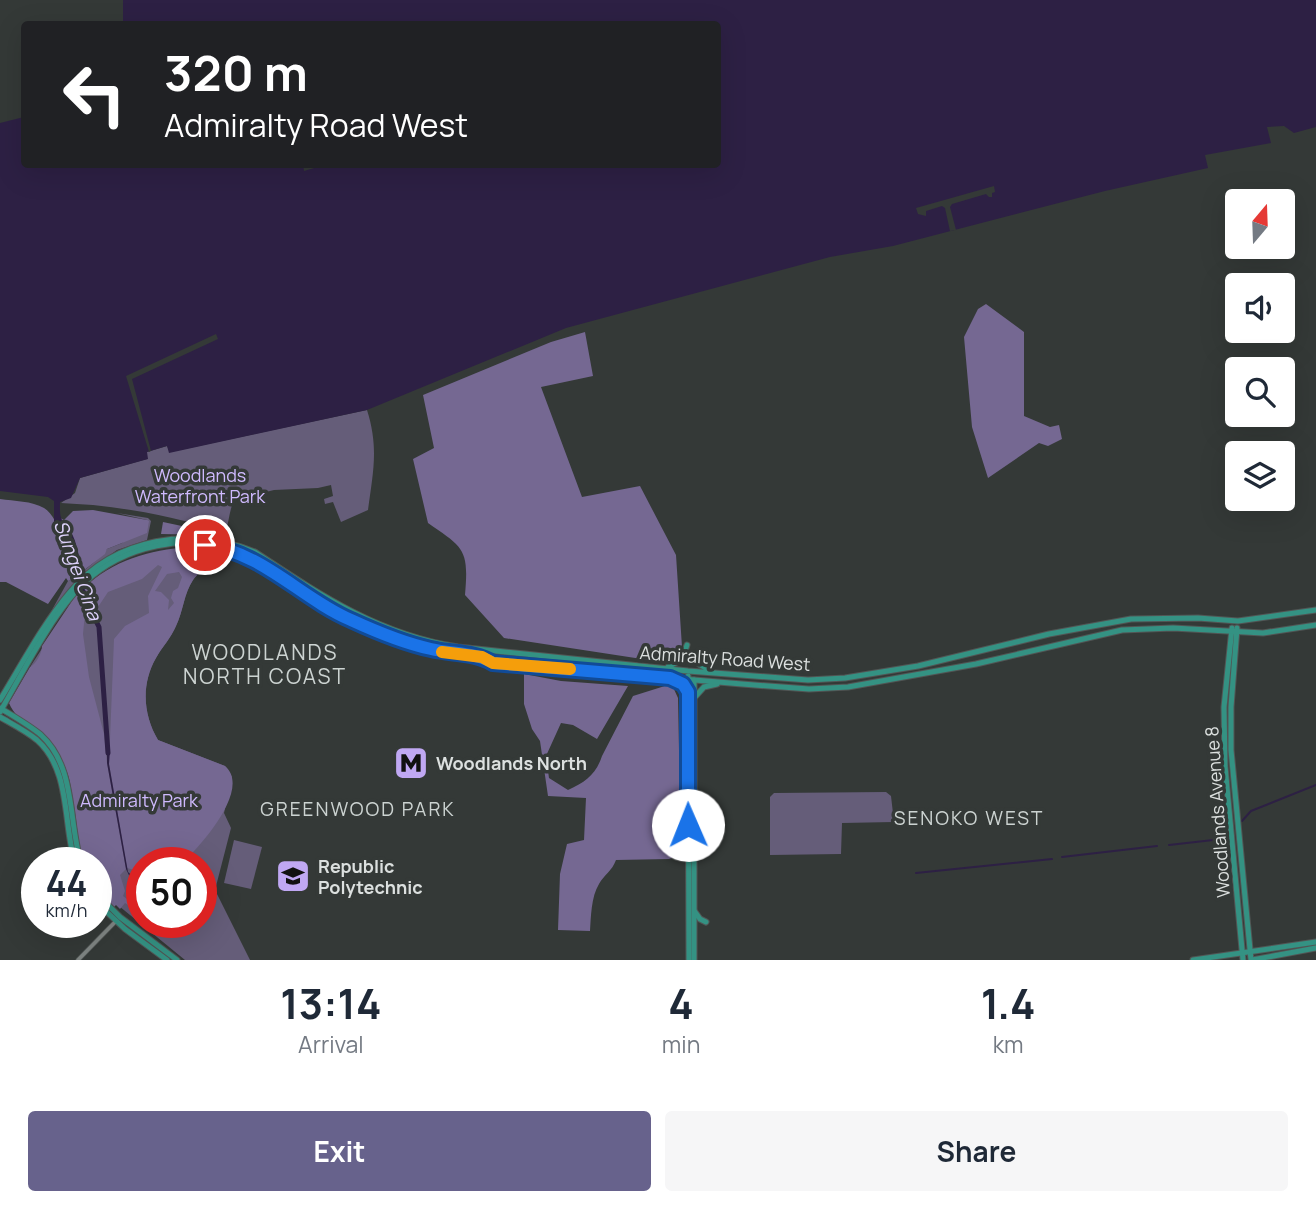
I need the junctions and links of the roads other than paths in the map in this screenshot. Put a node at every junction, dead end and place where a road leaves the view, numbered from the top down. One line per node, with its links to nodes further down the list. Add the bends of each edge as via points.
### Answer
1 (158, 534): 2 (main road)
2 (165, 539): 3 (main road, Admiralty Road West); 4 (main road, Admiralty Road West, via 227,541 255,552)
3 (152, 544): 4 (main road, Admiralty Road West, via 220,547); 7 (main road, via 113,557)
4 (277, 570): 5 (main road, Admiralty Road West); 6 (main road)
5 (288, 573): 6 (main road); 16 (main road, Admiralty Road West, via 358,617 395,632 445,645)
6 (279, 578): 21 (main road, Admiralty Road West, via 335,612 408,643 493,663)
7 (80, 584): 33 (main road, via 53,615); 34 (main road)
8 (1316, 610): 9 (main road, Admiralty Road West)
9 (1235, 621): 12 (main road, Woodlands Avenue 8); 19 (main road, Admiralty Road West, via 1131,619)
10 (1316, 625): 13 (main road, Admiralty Road West)
11 (1213, 630): 12 (main road, Admiralty Road West); 15 (main road); 24 (main road, Admiralty Road West, via 1122,630)
12 (1234, 631): 13 (main road, Admiralty Road West); 15 (main road, Woodlands Avenue 8)
13 (1254, 633): 15 (main road)
14 (687, 645): 22 (main road, via 682,659)
15 (1233, 647): 35 (main road, Woodlands Avenue 8, via 1224,707); 36 (main road, Woodlands Avenue 8)
16 (540, 654): 18 (main road, Admiralty Road West); 21 (main road, via 553,659 554,665)
17 (692, 654): 26 (main road)
18 (565, 657): 22 (main road, Admiralty Road West); 23 (main road, via 558,664)
19 (940, 661): 20 (main road, Admiralty Road West); 24 (main road)
20 (919, 666): 26 (main road, Admiralty Road West, via 808,680); 27 (main road, via 925,669)
21 (549, 667): 23 (main road, Admiralty Road West)
22 (665, 668): 25 (main road, Admiralty Road West)
23 (566, 669): 28 (main road, Admiralty Road West)
24 (943, 669): 27 (main road, Admiralty Road West)
25 (691, 672): 26 (main road, Admiralty Road West); 29 (main road)
26 (714, 673)
27 (923, 674): 30 (main road, Admiralty Road West, via 809,689)
28 (670, 678): 29 (main road, Admiralty Road West); 31 (main road)
29 (691, 680): 30 (main road, Admiralty Road West); 31 (main road); 32 (main road)
30 (724, 683): 32 (main road, via 704,687)
31 (688, 692): 57 (main road)
32 (694, 698): 40 (main road)
33 (0, 700)
34 (0, 711): 38 (main road, via 36,739 55,766); 39 (main road, via 52,748 67,783)
35 (1226, 781): 36 (main road, Woodlands Avenue 8); 37 (main road, via 1217,795)
36 (1230, 794): 37 (main road, Woodlands Avenue 8); 46 (main road, Woodlands Avenue 8)
37 (1228, 808): 45 (main road, Woodlands Avenue 8)
38 (71, 847)
39 (76, 847)
40 (693, 910): 44 (main road); 44 (main road, via 706,923)
41 (112, 912): 43 (main road)
42 (112, 914): 43 (main road)
43 (118, 919): 54 (street); 55 (main road); 56 (main road)
44 (694, 935): 57 (main road)
45 (1241, 937): 50 (main road); 51 (main road, Woodlands Avenue 8)
46 (1248, 938): 49 (main road, via 1256,947); 52 (main road, Woodlands Avenue 8)
47 (1316, 942): 49 (main road)
48 (1316, 948): 53 (main road)
49 (1269, 950): 52 (main road)
50 (1227, 956): 51 (main road); 58 (main road)
51 (1242, 957): 52 (main road)
52 (1251, 958): 53 (main road)
53 (1263, 959)
54 (78, 960)
55 (167, 960)
56 (177, 960)
57 (691, 960)
58 (1194, 960)

